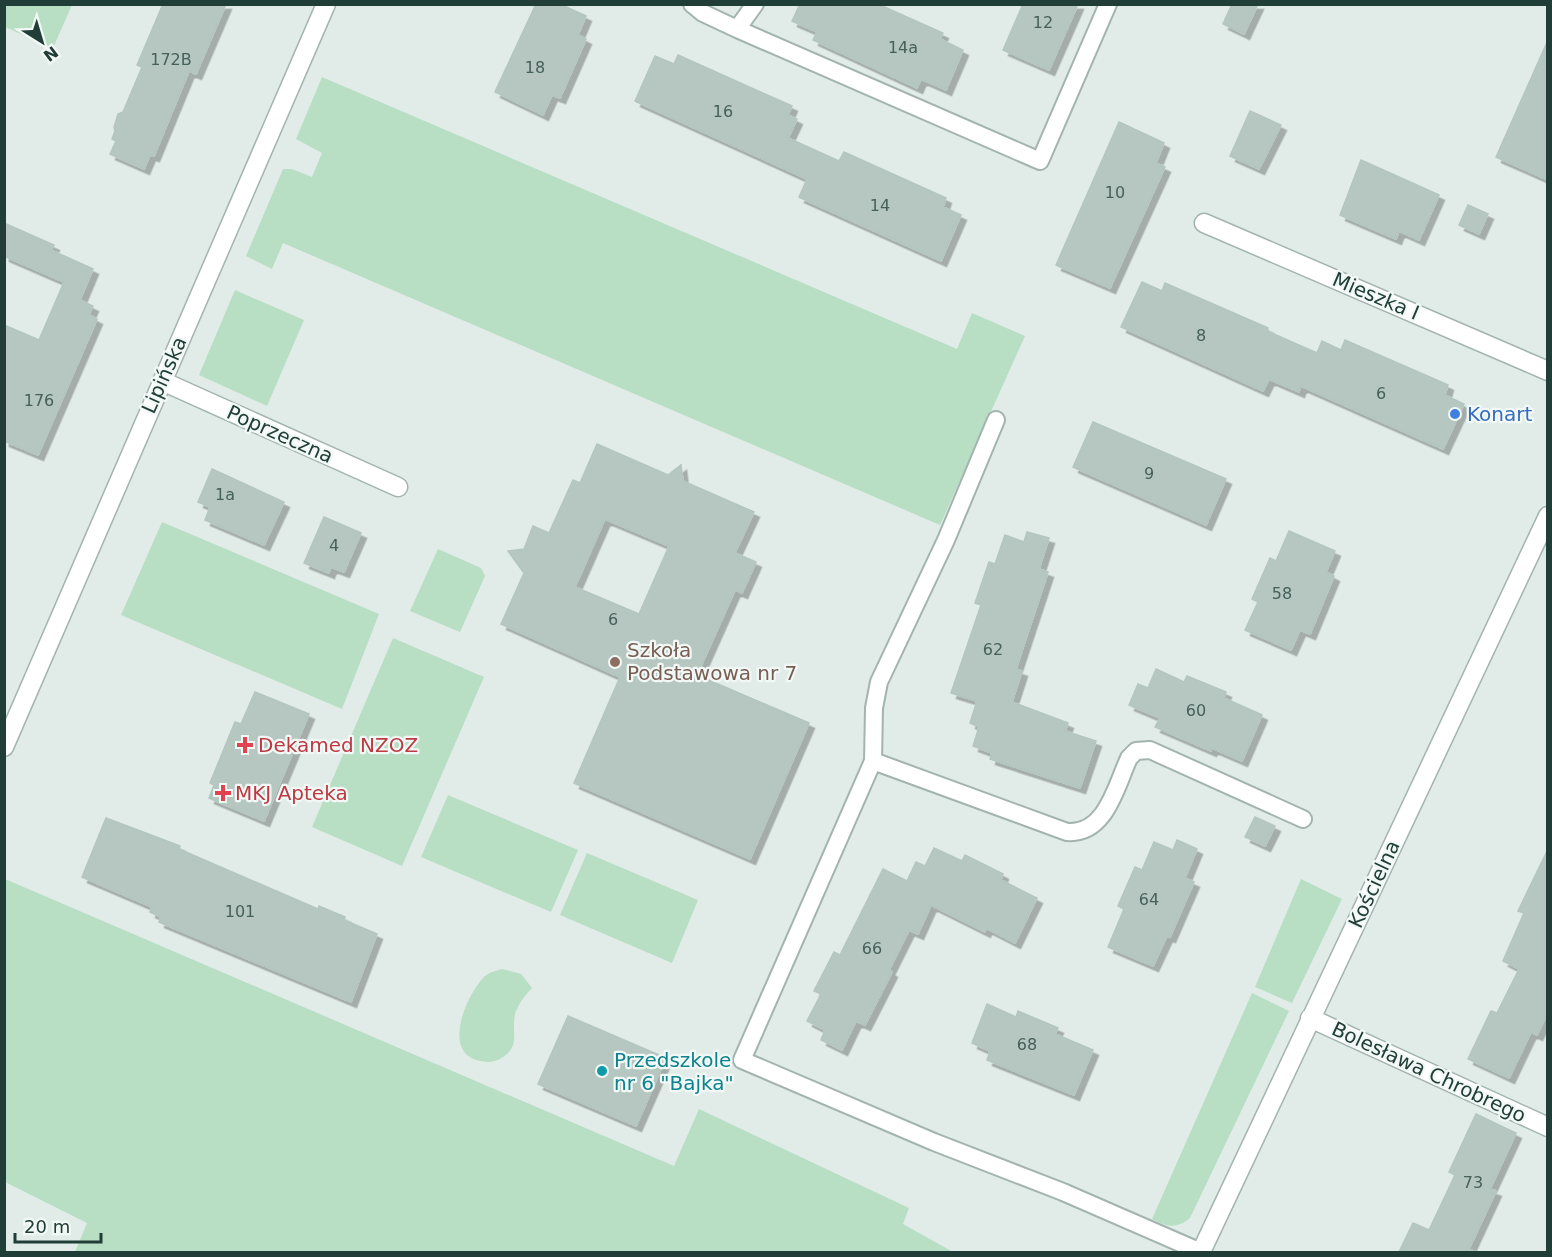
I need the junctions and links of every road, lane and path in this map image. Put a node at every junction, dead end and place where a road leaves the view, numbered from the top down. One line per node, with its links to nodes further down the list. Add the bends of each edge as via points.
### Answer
1 (326, 4): 8 (street, Lipińska)
2 (692, 4): 5 (lane)
3 (755, 4): 5 (lane)
4 (1108, 4): 5 (lane, via 1040,161)
5 (737, 29)
6 (1204, 223): 7 (street, Mieszka I)
7 (1548, 371)
8 (162, 381): 10 (street, Poprzeczna); 12 (street, Lipińska)
9 (996, 420): 13 (lane, via 879,682 874,708)
10 (398, 487)
11 (1548, 516): 15 (street, Kościelna)
12 (4, 747)
13 (873, 761): 14 (lane, via 1067,832 1080,833 1100,819 1129,758 1136,752 1150,750); 17 (lane, via 742,1060)
14 (1303, 819)
15 (1310, 1018): 16 (street, Bolesława Chrobrego); 17 (street, Kościelna)
16 (1548, 1127)
17 (1201, 1252)

